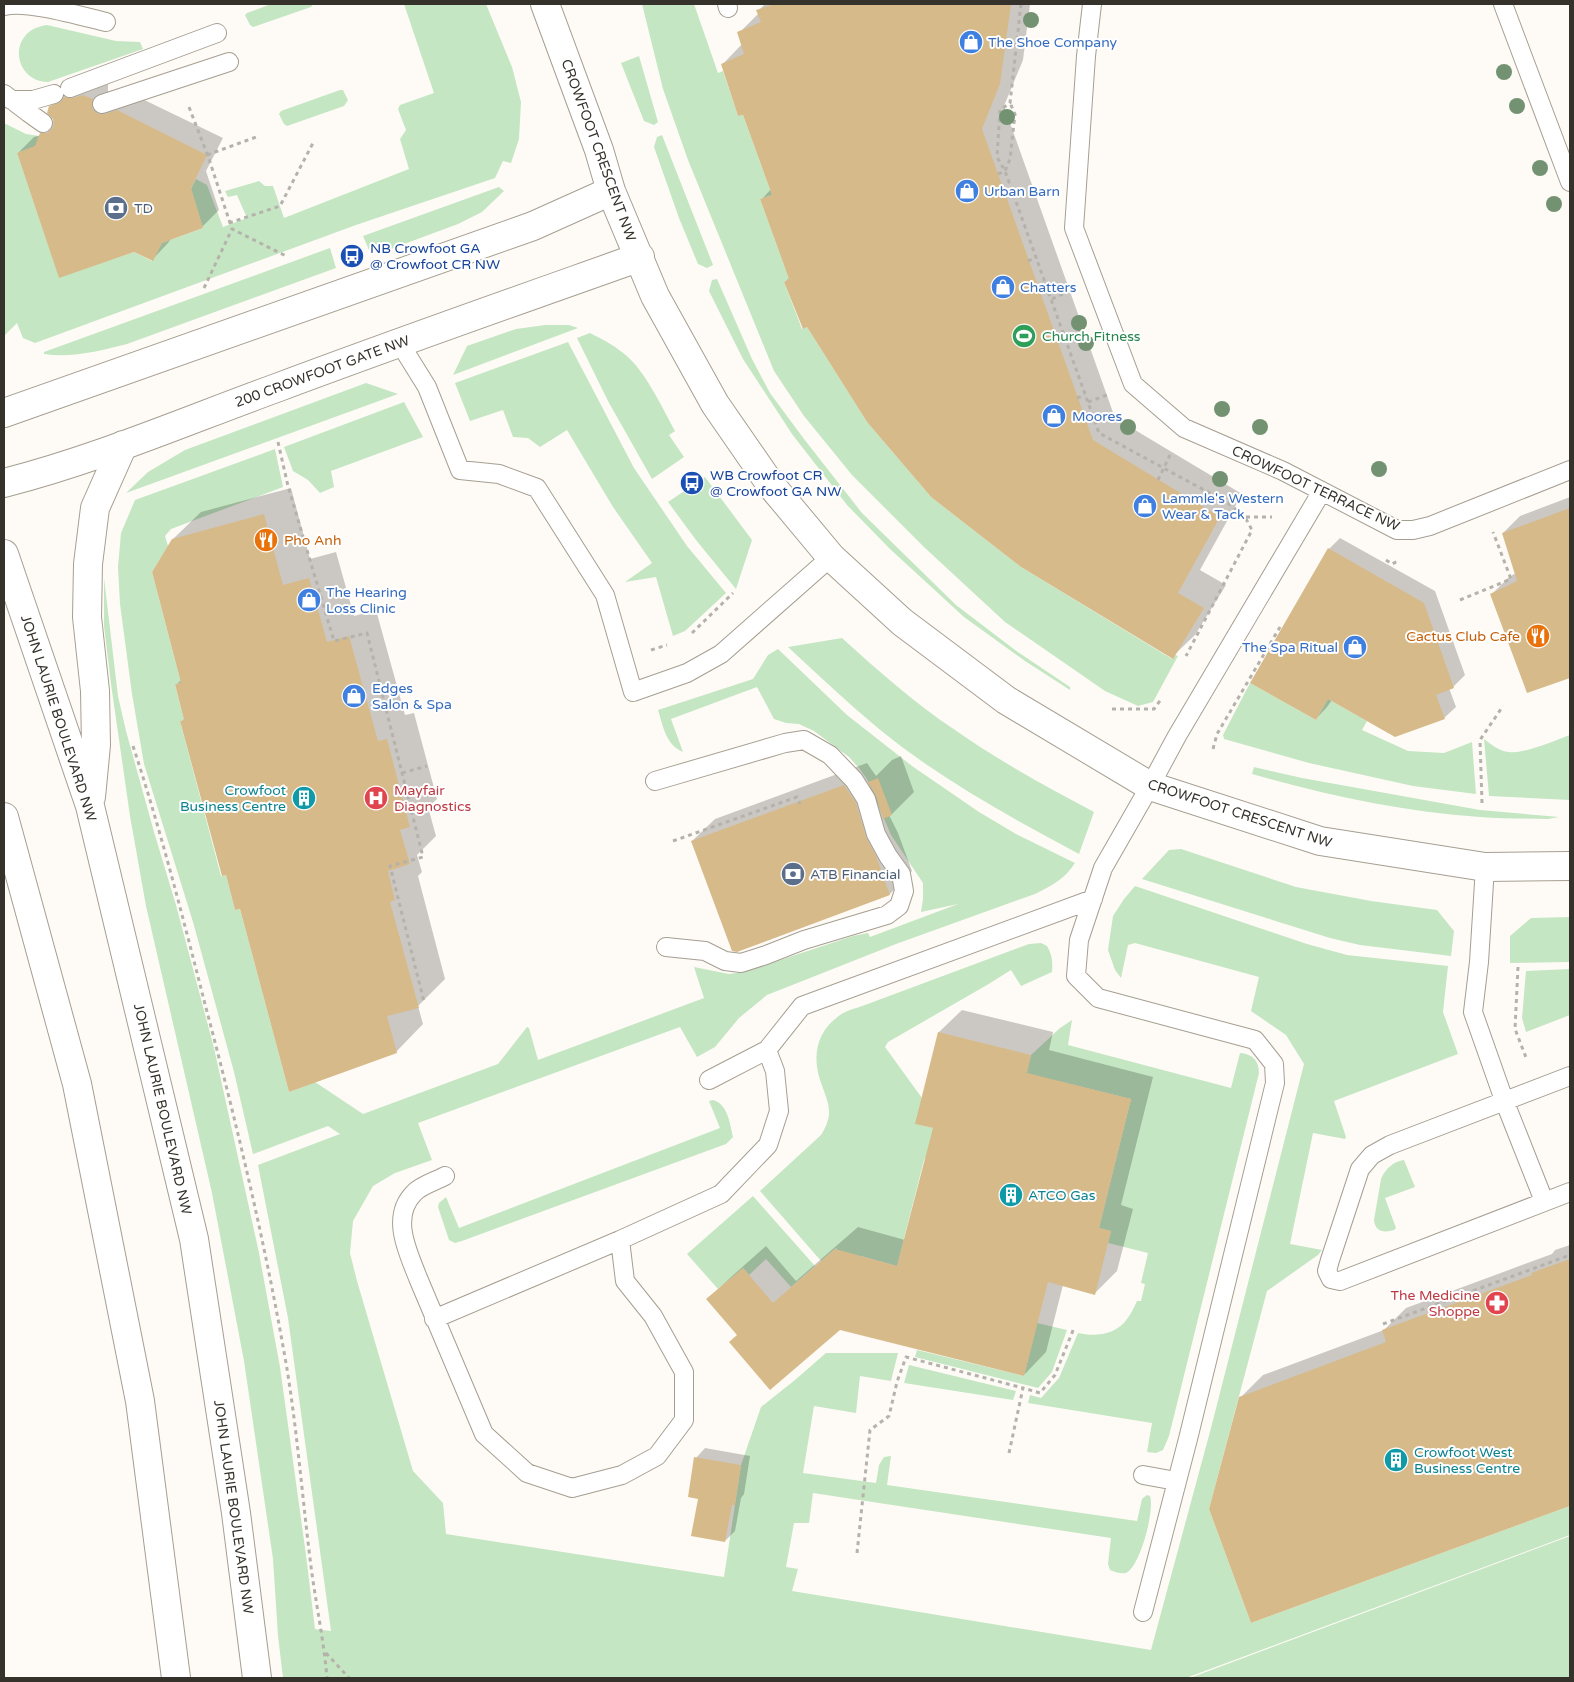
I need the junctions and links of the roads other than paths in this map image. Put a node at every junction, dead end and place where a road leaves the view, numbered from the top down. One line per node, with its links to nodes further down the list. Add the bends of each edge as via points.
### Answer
1 (545, 4): 12 (street, CROWFOOT CRESCENT NW, via 600,150)
2 (1092, 4): 19 (lane, CROWFOOT TERRACE NW, via 1074,228 1133,384 1184,428)
3 (1503, 4): 11 (lane)
4 (4, 6): 5 (lane, via 40,7)
5 (106, 22)
6 (217, 33): 8 (lane, via 33,100)
7 (229, 62): 9 (lane)
8 (8, 97): 10 (lane)
9 (102, 104)
10 (44, 122)
11 (1570, 182)
12 (611, 191): 13 (street, CROWFOOT CRESCENT NW); 15 (street, via 533,226)
13 (640, 257): 14 (street, 200 CROWFOOT GATE NW); 21 (street, CROWFOOT CRESCENT NW, via 655,296 714,404 771,485)
14 (399, 342): 16 (street, 200 CROWFOOT GATE NW); 21 (lane, via 427,387 460,470 499,474 537,488 605,595 633,692 687,674 721,654)
15 (4, 413)
16 (123, 445): 18 (street, 200 CROWFOOT GATE NW); 24 (street, via 95,508 88,564 87,617 95,691 96,745)
17 (1570, 470): 19 (lane, CROWFOOT TERRACE NW, via 1413,530 1398,530)
18 (4, 483)
19 (1322, 491): 23 (lane)
20 (4, 554): 24 (street, JOHN LAURIE BOULEVARD NW)
21 (831, 557): 23 (street, CROWFOOT CRESCENT NW, via 902,622 1006,700)
22 (655, 781): 29 (lane, via 804,740 830,755 854,780 866,799 876,834 902,874 904,891 899,906 887,915 741,962 725,961 705,951)
23 (1150, 786): 27 (street, CROWFOOT CRESCENT NW, via 1320,841); 28 (lane, via 1103,868)
24 (90, 806): 43 (street, JOHN LAURIE BOULEVARD NW, via 194,1239 236,1513)
25 (4, 817): 42 (street, via 79,1093 140,1401)
26 (1570, 866): 27 (street, CROWFOOT CRESCENT NW)
27 (1485, 867): 33 (lane, via 1474,1012)
28 (1093, 899): 30 (lane, via 802,1006); 40 (lane, via 1079,940 1076,976 1098,998 1255,1040 1274,1064 1275,1083)
29 (666, 947)
30 (767, 1050): 32 (lane); 37 (lane, via 775,1071 779,1110 768,1145 720,1194)
31 (1570, 1076): 33 (lane)
32 (709, 1080)
33 (1504, 1100): 36 (lane); 36 (lane, via 1372,1155 1360,1169 1327,1271 1331,1280 1340,1281)
34 (445, 1176): 38 (lane, via 415,1192 406,1204 401,1224 408,1252)
35 (1570, 1192): 36 (lane)
36 (1544, 1201)
37 (620, 1240): 38 (lane); 38 (lane, via 625,1281 653,1316 684,1372 684,1420 657,1456 622,1475 572,1488 527,1473 484,1434)
38 (434, 1319)
39 (1143, 1475): 40 (lane)
40 (1176, 1481): 41 (lane)
41 (1143, 1612)
42 (176, 1678)
43 (257, 1678)

